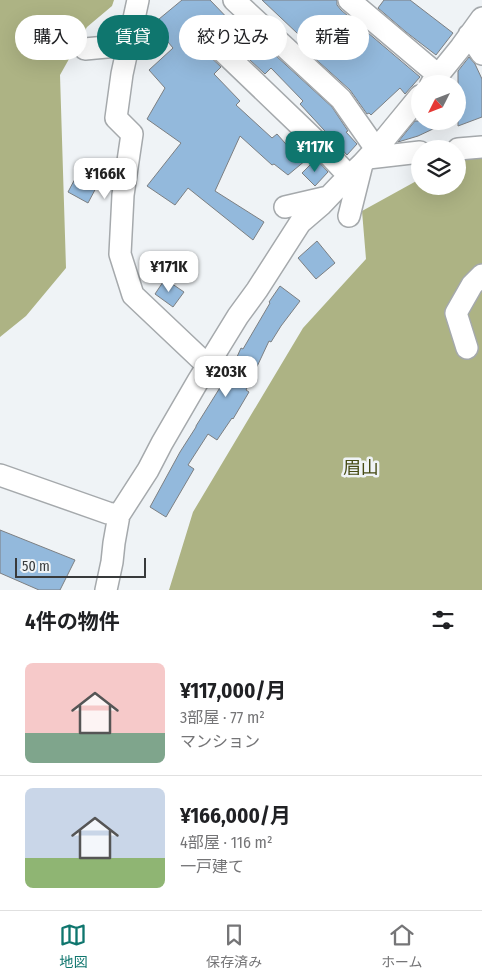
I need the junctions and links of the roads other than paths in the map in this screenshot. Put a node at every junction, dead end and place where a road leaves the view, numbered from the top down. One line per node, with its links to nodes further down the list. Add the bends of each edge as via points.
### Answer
1 (138, 0): 4 (street)
2 (234, 0): 16 (street, via 341,99)
3 (357, 3): 10 (street)
4 (134, 15)
5 (482, 18): 6 (street)
6 (469, 35): 7 (street); 11 (street)
7 (482, 54)
8 (125, 60): 22 (street, via 116,118 132,134 123,195 120,254 133,295)
9 (232, 60): 16 (street, via 314,138)
10 (430, 75)
11 (437, 75)
12 (411, 107): 16 (street)
13 (482, 147): 14 (street)
14 (466, 148)
15 (411, 154): 16 (street)
16 (364, 162): 17 (street); 19 (street)
17 (328, 197): 18 (street); 22 (street, via 300,223)
18 (285, 207)
19 (349, 216)
20 (482, 275): 21 (street, via 472,285 456,313)
21 (467, 348)
22 (208, 366): 24 (street)
23 (0, 475): 24 (street)
24 (119, 515): 25 (street)
25 (106, 590)

